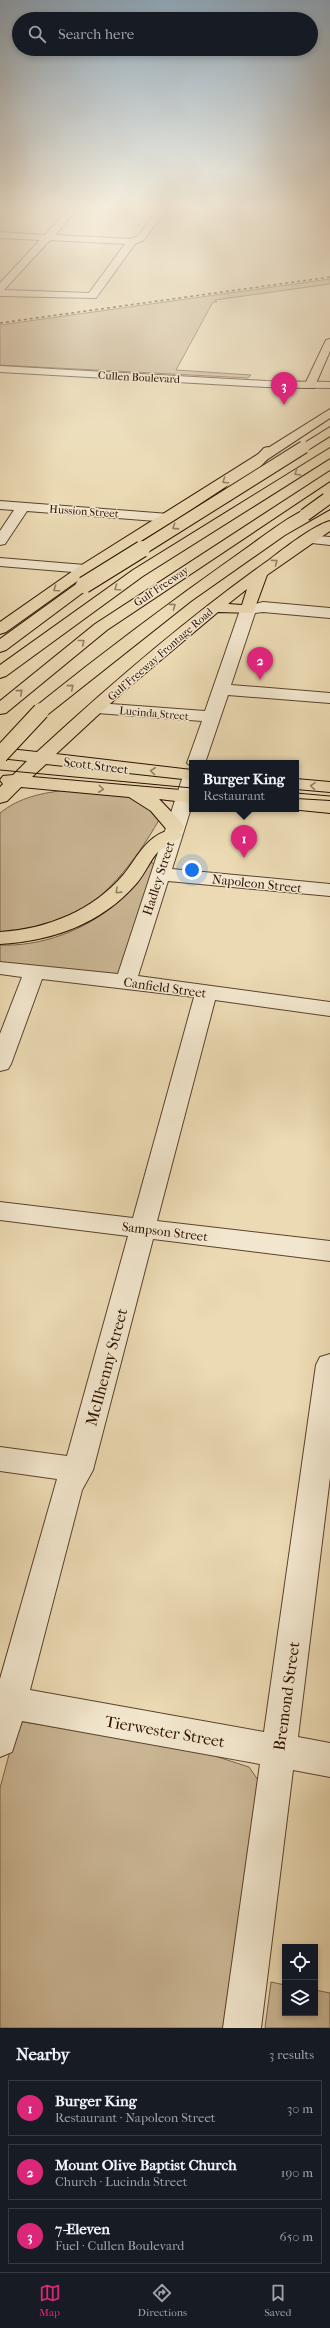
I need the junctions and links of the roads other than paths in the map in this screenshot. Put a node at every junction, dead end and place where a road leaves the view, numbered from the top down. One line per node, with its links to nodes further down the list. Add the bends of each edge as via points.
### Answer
1 (327, 344): 2 (main road)
2 (320, 364): 4 (main road, via 324,375); 5 (main road)
3 (0, 369): 6 (street, Cullen Boulevard)
4 (330, 378)
5 (310, 384): 6 (main road); 7 (street)
6 (281, 385): 8 (street, Cullen Boulevard)
7 (330, 385)
8 (330, 390)
9 (330, 413): 11 (main road)
10 (330, 431): 31 (main road, one-way to 31, bridge)
11 (268, 451): 21 (main road, one-way to 21); 29 (main road, via 209,514)
12 (330, 452): 29 (main road, Gulf Freeway, one-way to 29)
13 (330, 464): 39 (main road, Gulf Freeway, via 126,596)
14 (330, 475): 26 (main road, Gulf Freeway)
15 (330, 497): 20 (main road, bridge)
16 (330, 501): 26 (main road)
17 (330, 504): 20 (main road, bridge)
18 (0, 505): 19 (street, Hussion Street)
19 (23, 507): 21 (street, Hussion Street); 24 (street)
20 (305, 515): 43 (main road, one-way to 20, via 131,636)
21 (169, 518): 28 (main road)
22 (330, 525): 23 (main road, Gulf Freeway Frontage Road)
23 (307, 539): 25 (street); 30 (main road, Gulf Freeway Frontage Road, one-way to 23)
24 (0, 541)
25 (330, 541)
26 (212, 552): 42 (main road, Gulf Freeway, one-way to 26, via 101,627)
27 (0, 562): 28 (street)
28 (86, 568): 35 (main road, one-way to 35)
29 (138, 573): 37 (main road, Gulf Freeway, one-way to 37)
30 (260, 573): 32 (main road, Gulf Freeway Frontage Road); 33 (main road)
31 (84, 585): 35 (main road); 36 (main road)
32 (213, 607): 33 (main road); 41 (main road, Gulf Freeway Frontage Road)
33 (248, 610): 34 (street, via 263,607); 38 (street)
34 (330, 613)
35 (2, 628)
36 (0, 647)
37 (0, 673)
38 (220, 689): 40 (street); 44 (street)
39 (0, 691)
40 (330, 698)
41 (97, 708): 44 (street, Lucinda Street); 45 (main road, Gulf Freeway Frontage Road)
42 (0, 709)
43 (41, 712): 47 (main road, bridge); 48 (main road, bridge)
44 (211, 717): 50 (street)
45 (69, 734): 46 (main road, via 38,746); 49 (main road, Gulf Freeway Frontage Road); 51 (main road, via 86,756)
46 (0, 742)
47 (0, 746)
48 (0, 754): 49 (main road, Scott Street)
49 (42, 758): 51 (main road, Scott Street); 53 (main road, Gulf Freeway Frontage Road)
50 (197, 760)
51 (99, 766): 52 (main road, Scott Street, one-way to 51)
52 (189, 776)
53 (8, 780): 55 (main road, Scott Street); 58 (main road, Gulf Freeway Frontage Road)
54 (299, 784): 56 (main road, one-way to 54)
55 (68, 786): 57 (main road, Scott Street, one-way to 57); 61 (main road, via 28,794)
56 (330, 787)
57 (133, 793): 59 (main road, Scott Street); 63 (main road, via 157,806)
58 (0, 796)
59 (188, 797): 63 (street, Hadley Street)
60 (299, 805): 62 (main road)
61 (0, 806)
62 (330, 807)
63 (174, 831): 64 (street, Hadley Street); 66 (main road, one-way to 66, via 154,846 130,880 88,915 65,926 26,936)
64 (160, 874): 65 (street, Napoleon Street); 69 (street, Hadley Street)
65 (330, 890)
66 (0, 938)
67 (0, 968): 68 (street, Canfield Street)
68 (34, 972): 69 (street, Canfield Street); 72 (street)
69 (126, 981): 70 (street, Canfield Street)
70 (206, 992): 71 (street, Canfield Street); 74 (street, McIlhenny Street)
71 (330, 1009)
72 (0, 1064)
73 (0, 1212): 74 (street, Sampson Street)
74 (144, 1228): 75 (street, Sampson Street); 78 (street, McIlhenny Street)
75 (330, 1251)
76 (330, 1365): 81 (street, Bremond Street)
77 (0, 1458): 78 (street)
78 (78, 1470): 79 (street, McIlhenny Street, via 68,1488)
79 (5, 1702): 80 (street, McIlhenny Street); 81 (street, Tierwester Street)
80 (0, 1740)
81 (279, 1751): 82 (street, Tierwester Street); 83 (street, Bremond Street)
82 (330, 1760)
83 (242, 2028)

